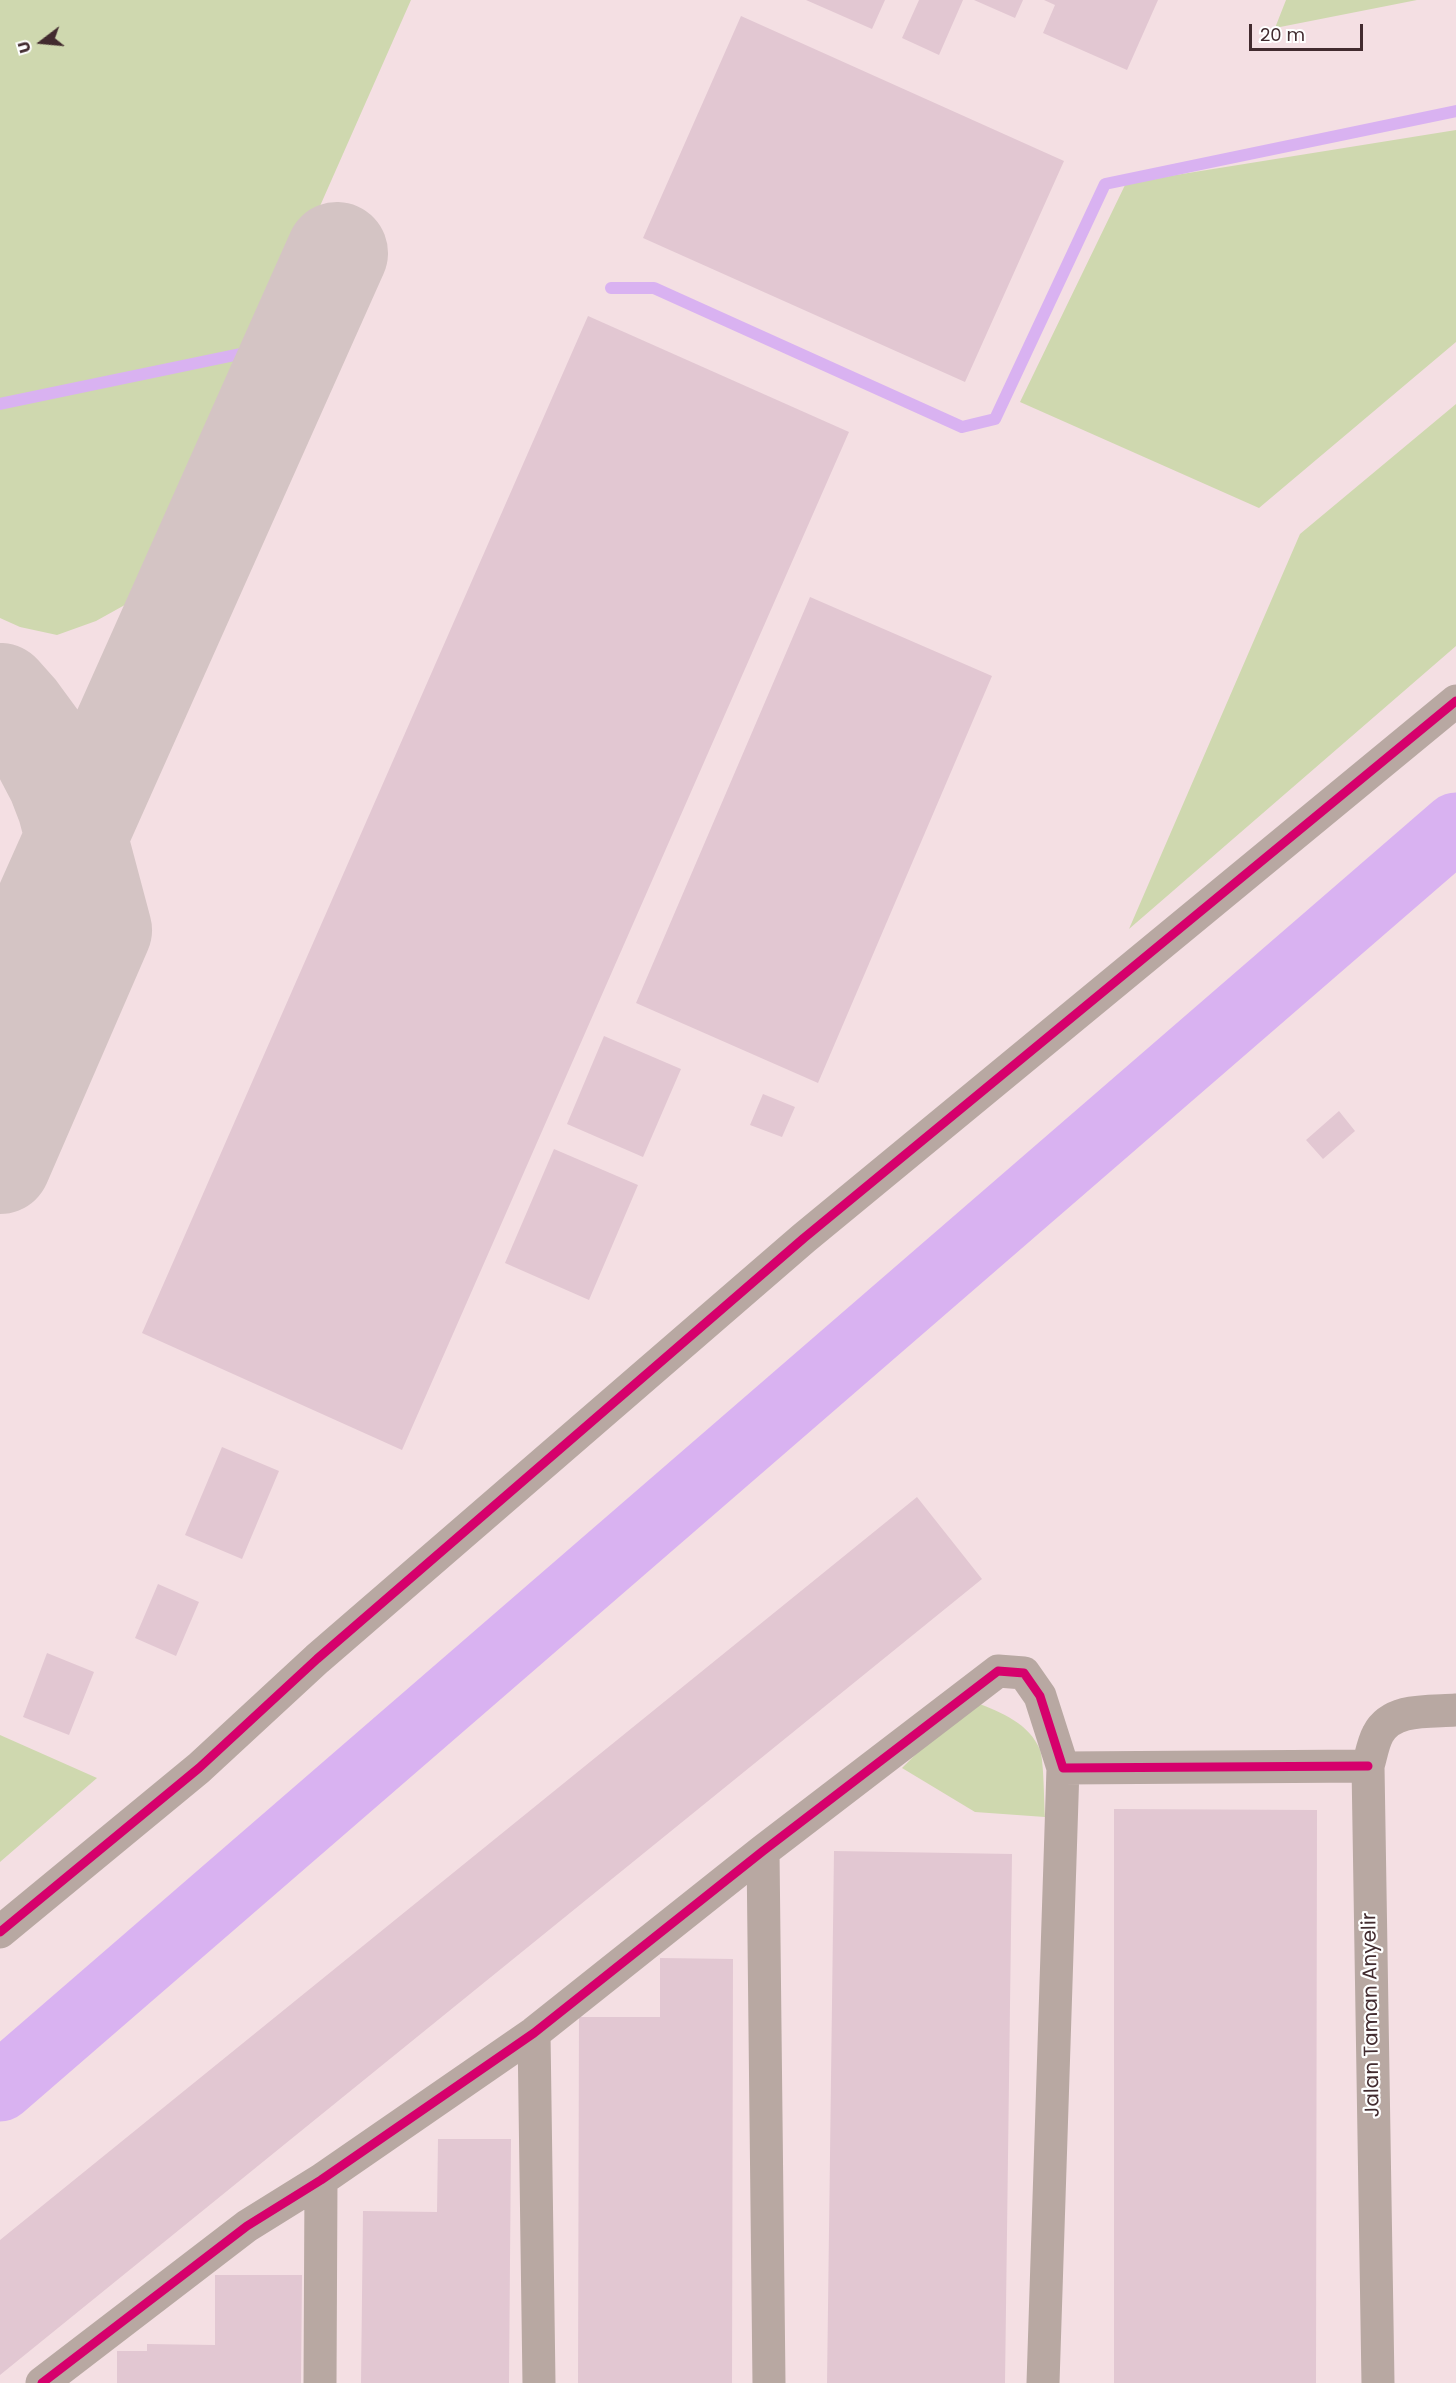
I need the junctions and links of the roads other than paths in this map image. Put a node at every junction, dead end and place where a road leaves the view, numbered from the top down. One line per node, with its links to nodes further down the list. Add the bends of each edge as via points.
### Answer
1 (1456, 701): 6 (street, via 804,1238 317,1659 199,1768)
2 (1456, 1710): 3 (street, Jalan Taman Anyelir, via 1410,1713 1389,1720 1378,1734)
3 (1368, 1766): 4 (street); 14 (street, Jalan Taman Anyelir)
4 (1063, 1768): 5 (street, via 1040,1696 1024,1673 998,1671); 13 (street)
5 (763, 1851): 7 (street); 12 (street)
6 (0, 1932)
7 (534, 2033): 8 (street); 11 (street)
8 (321, 2180): 9 (street, via 247,2226); 10 (street)
9 (42, 2383)
10 (320, 2383)
11 (539, 2383)
12 (770, 2383)
13 (1043, 2383)
14 (1378, 2383)

